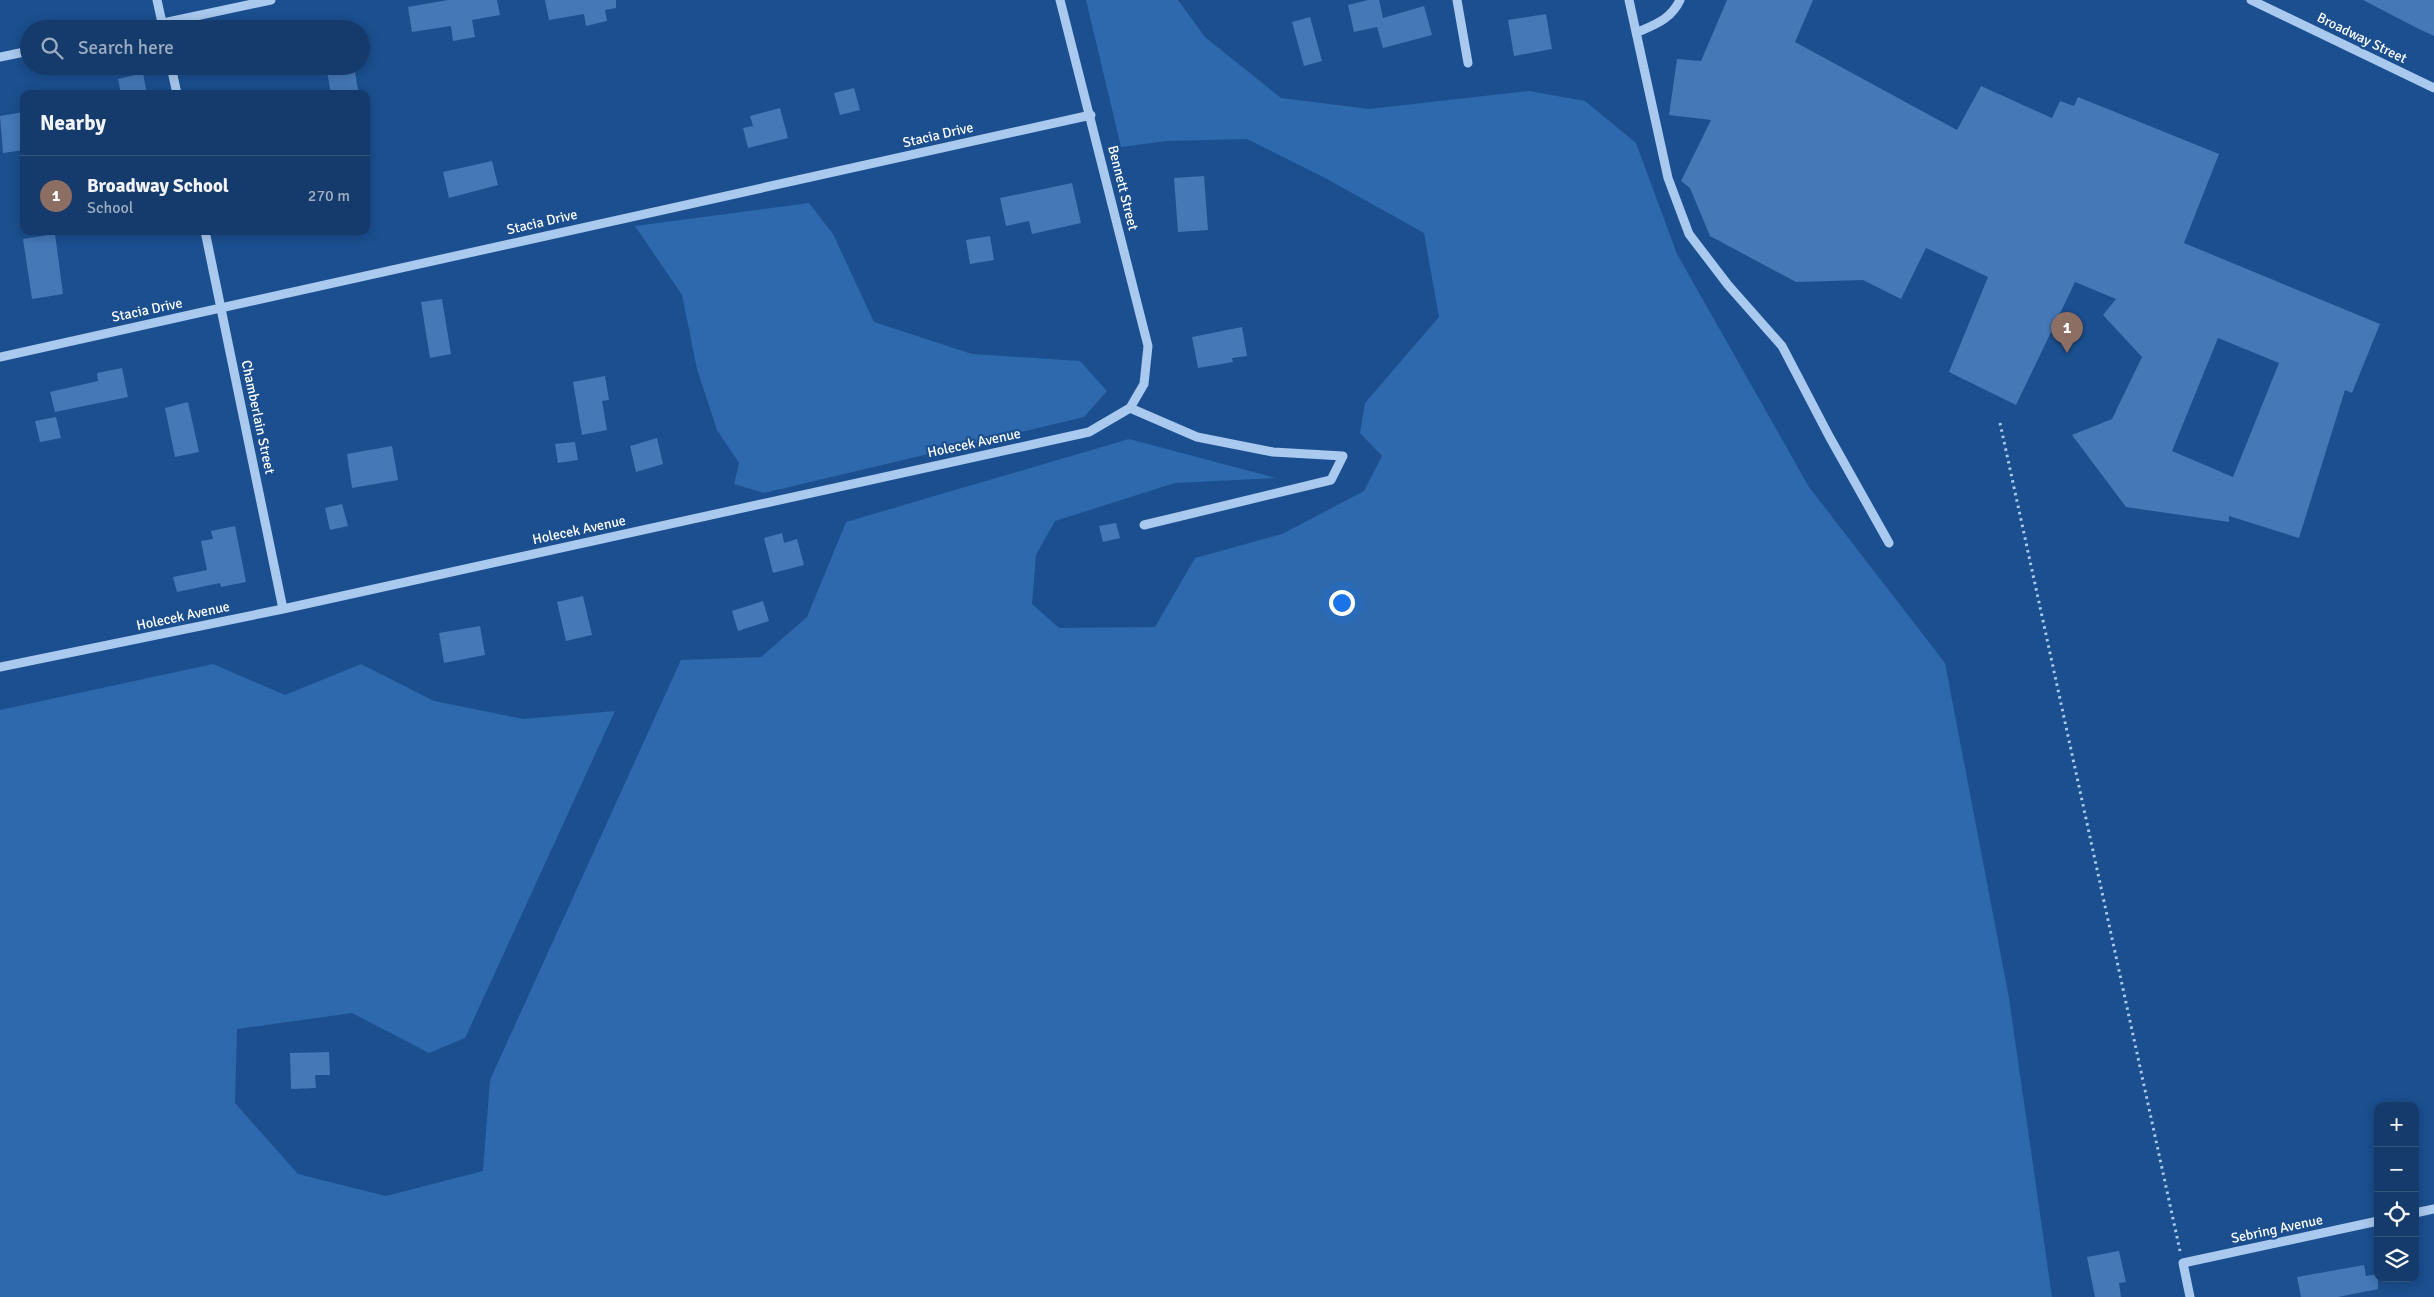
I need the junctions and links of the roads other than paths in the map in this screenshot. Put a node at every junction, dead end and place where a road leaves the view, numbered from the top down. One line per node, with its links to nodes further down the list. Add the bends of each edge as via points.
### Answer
1 (157, 0): 8 (street)
2 (270, 0): 9 (street)
3 (1060, 0): 17 (street, Bennett Street)
4 (1456, 0): 13 (street)
5 (1629, 0): 10 (street)
6 (1680, 0): 10 (street, via 1675,11 1664,21)
7 (2251, 0): 15 (street, Broadway Street)
8 (162, 20)
9 (188, 20)
10 (1638, 32): 24 (street, via 1668,178 1689,234 1728,285 1782,346)
11 (20, 53): 12 (street)
12 (0, 57)
13 (1468, 63)
14 (173, 75): 16 (street)
15 (2434, 88)
16 (176, 90)
17 (1091, 114): 19 (street, Stacia Drive); 21 (street, Bennett Street, via 1148,346)
18 (206, 235): 19 (street, Chamberlain Street)
19 (221, 308): 20 (street, Stacia Drive); 25 (street, Chamberlain Street)
20 (0, 357)
21 (1144, 384): 22 (street, Holecek Avenue)
22 (1130, 408): 23 (street, via 1197,437 1273,452 1343,456 1331,480); 25 (street, Holecek Avenue, via 1089,432)
23 (1144, 525)
24 (1889, 543)
25 (283, 609): 26 (street, Holecek Avenue)
26 (0, 667)
27 (2434, 1209): 28 (street)
28 (2419, 1212)
29 (2374, 1222): 30 (street, Sebring Avenue, via 2183,1263)
30 (2190, 1297)

